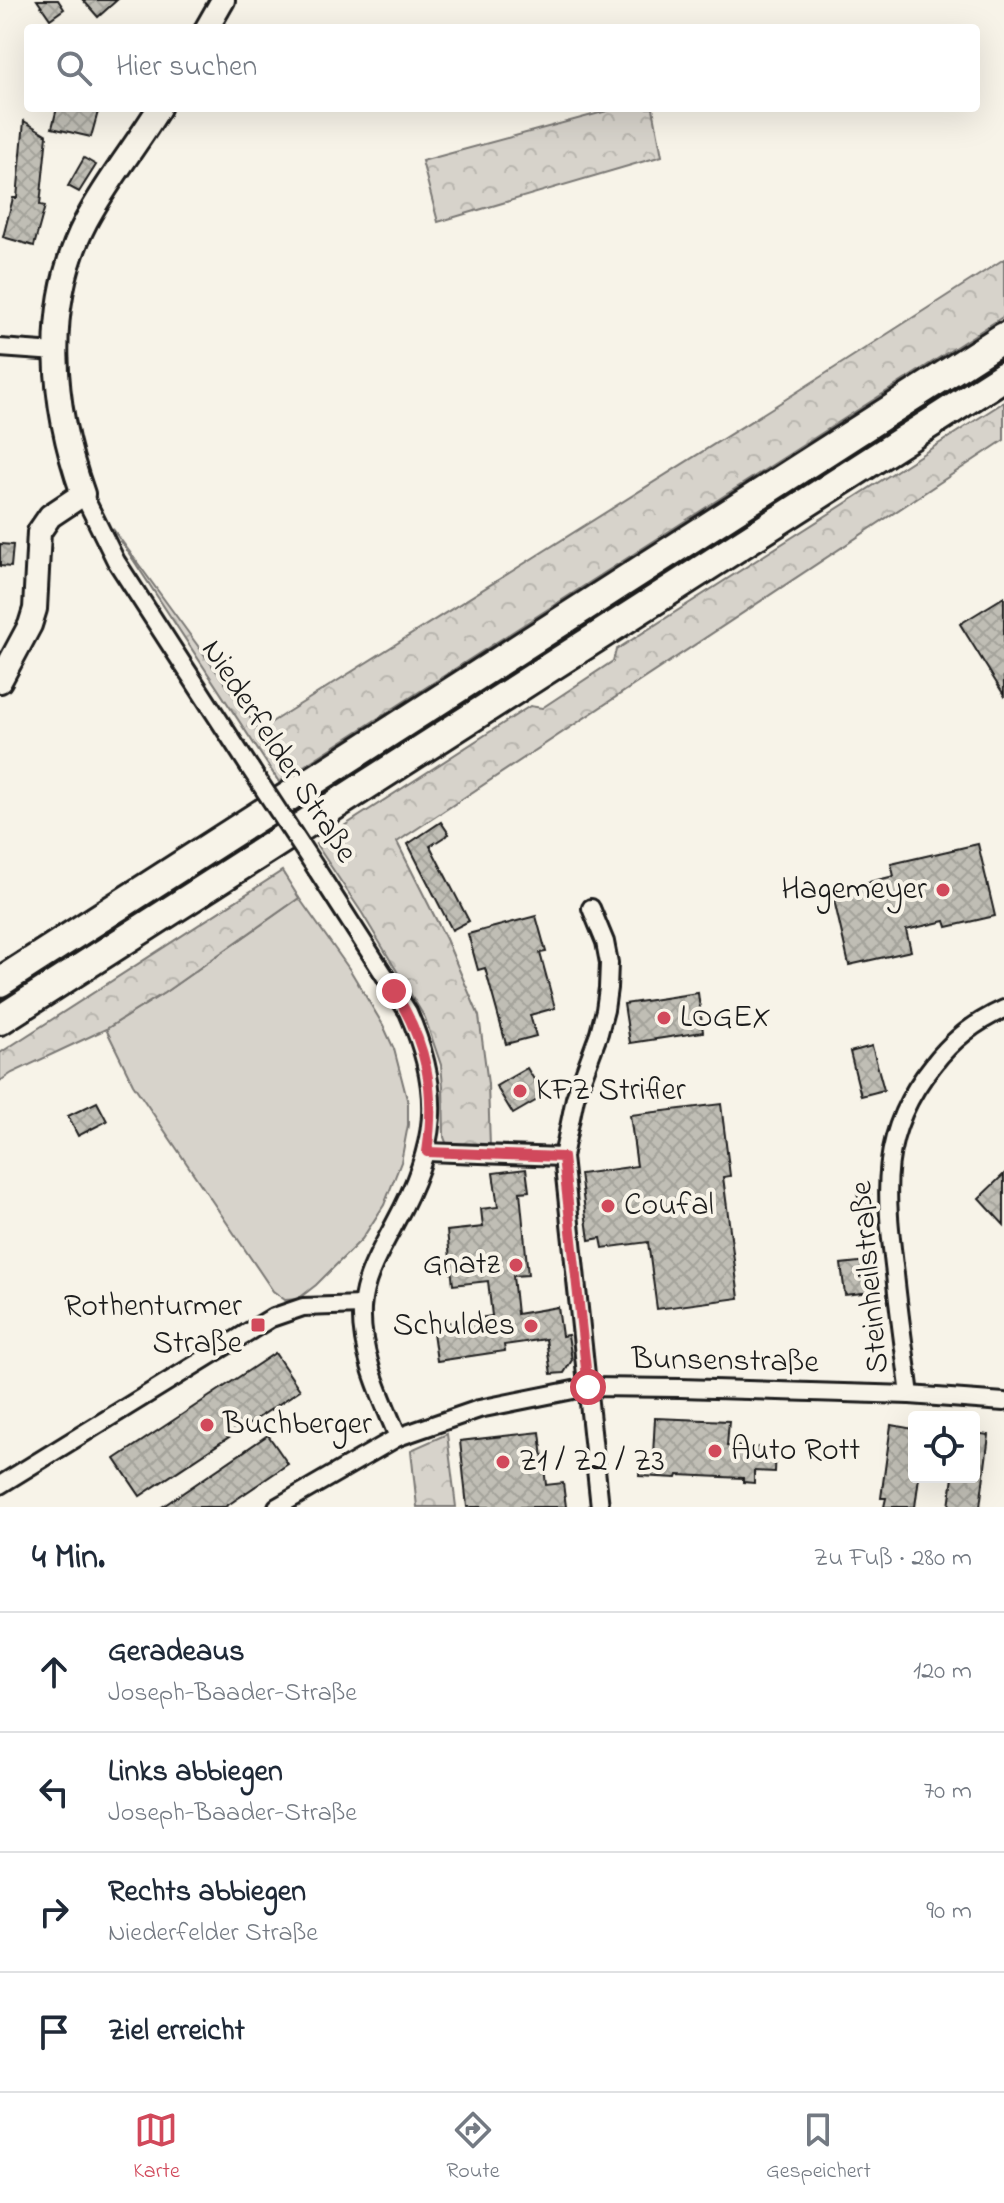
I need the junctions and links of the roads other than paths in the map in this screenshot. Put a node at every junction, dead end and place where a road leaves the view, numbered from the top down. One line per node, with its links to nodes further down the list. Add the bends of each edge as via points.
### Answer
1 (223, 0): 2 (street)
2 (209, 24)
3 (156, 112): 6 (street, Niederfelder Straße, via 77,240 61,294)
4 (1004, 337): 11 (highway)
5 (0, 348): 6 (street)
6 (56, 352): 8 (street, Niederfelder Straße, via 65,438)
7 (1004, 376): 13 (highway)
8 (83, 494): 9 (street, via 50,516 39,532 35,609); 14 (street, Niederfelder Straße, bridge, via 116,561 408,1012 425,1056 431,1099)
9 (0, 681)
10 (591, 908): 15 (street, via 605,942 608,988)
11 (0, 982)
12 (1004, 1009): 18 (street, Steinheilstraße, via 966,1030 939,1057 905,1105 895,1135 888,1219)
13 (0, 1020)
14 (427, 1152): 15 (street); 16 (street, Niederfelder Straße, via 373,1264)
15 (563, 1157): 17 (street)
16 (362, 1305): 20 (street, Niederfelder Straße, via 367,1357); 21 (street, via 303,1307 271,1318)
17 (588, 1387): 18 (street, Bunsenstraße); 20 (street, Bunsenstraße, via 479,1409); 23 (street, Bunsenstraße)
18 (910, 1395): 19 (street, Bunsenstraße)
19 (1004, 1402)
20 (398, 1437): 22 (street, Bunsenstraße)
21 (0, 1485)
22 (277, 1507)
23 (600, 1507)

